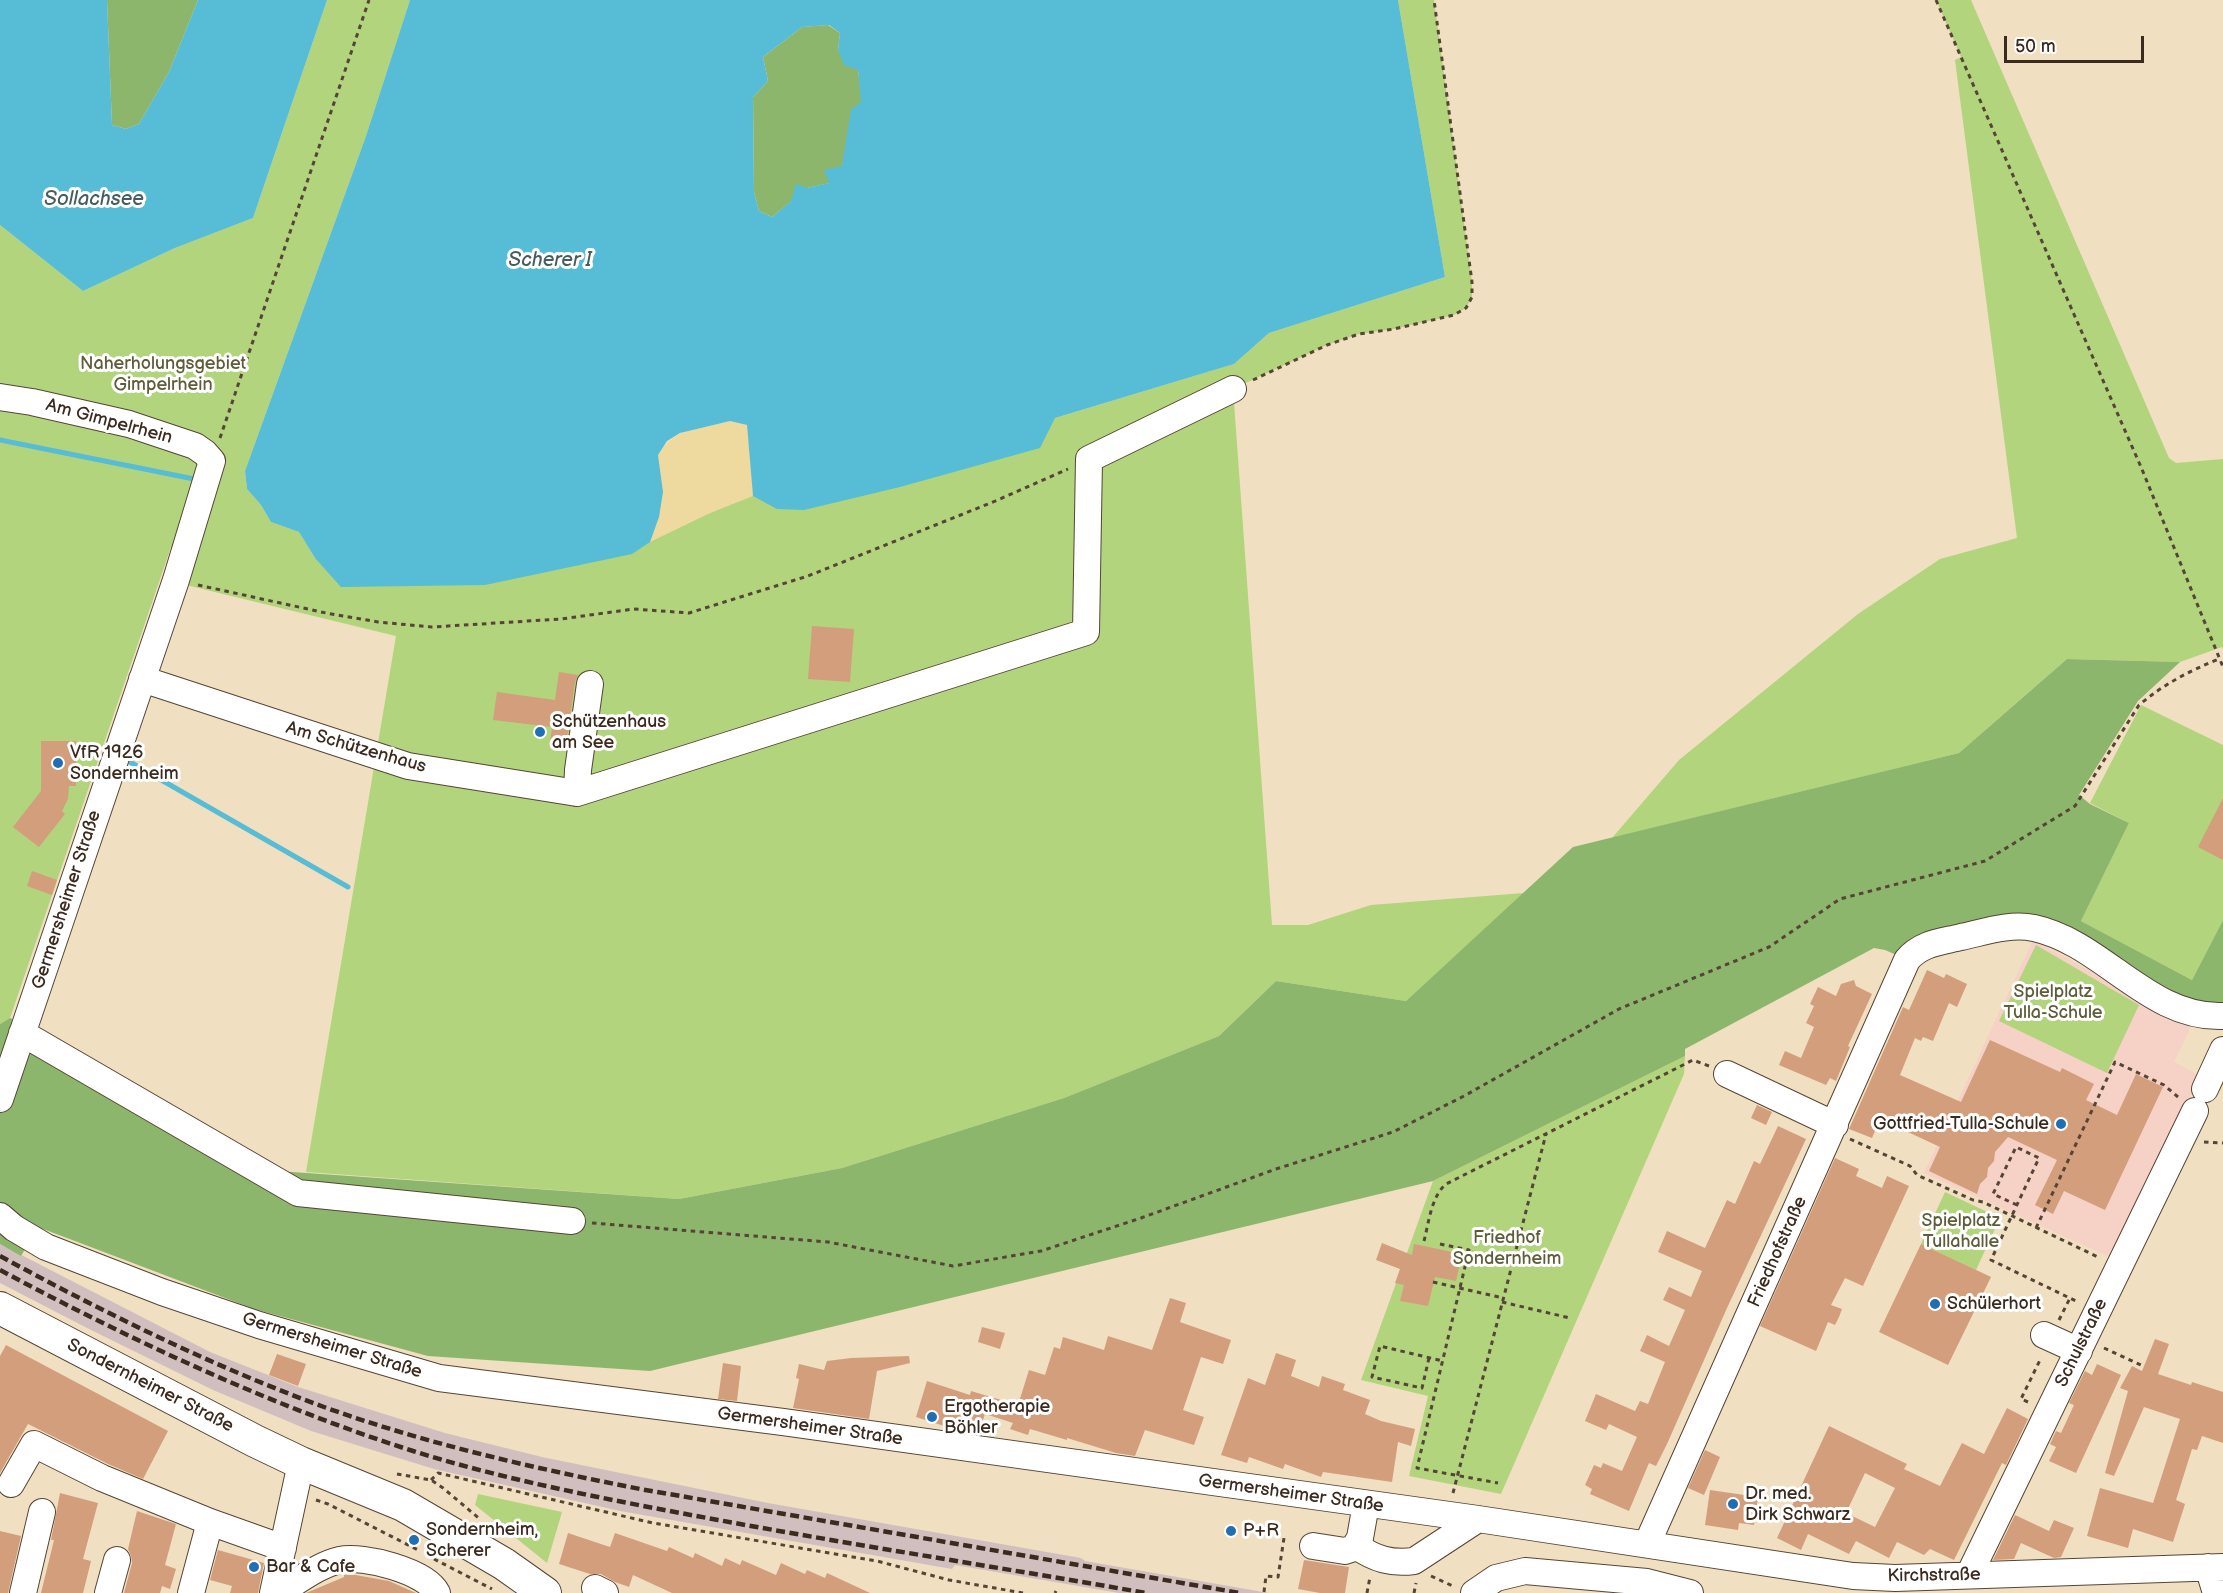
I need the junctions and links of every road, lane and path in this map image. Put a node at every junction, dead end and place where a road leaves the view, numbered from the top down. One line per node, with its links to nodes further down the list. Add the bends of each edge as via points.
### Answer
1 (369, 0): 7 (path)
2 (1434, 0): 4 (path, via 1472,297 1466,308 1454,315 1359,334)
3 (1936, 0): 9 (path, via 2141,467)
4 (1233, 389): 6 (street)
5 (0, 398): 7 (street, Am Gimpelrhein, via 129,424 195,446)
6 (1089, 459): 8 (path, via 808,576 689,613 634,609 561,619 432,627 326,613); 13 (street, via 1086,632)
7 (212, 461): 8 (street, Germersheimer Straße)
8 (176, 580): 11 (street, Germersheimer Straße)
9 (2219, 659): 10 (path); 25 (path, via 2186,672 2154,692 2139,705 2075,806 1985,861 1840,899 1769,947 1619,1009 1393,1132 1141,1218 1041,1251 953,1266 828,1242)
10 (2223, 667)
11 (142, 679): 13 (street, Am Schützenhaus, via 408,766); 15 (street, Germersheimer Straße)
12 (590, 684): 13 (street)
13 (577, 793)
14 (2223, 1016): 20 (street, Friedhofstraße, via 2186,1011 2159,999 2066,939 2033,928 2004,927 1925,946 1908,960)
15 (22, 1033): 18 (street, Germersheimer Straße); 25 (street, via 298,1193)
16 (2223, 1050): 19 (street, Schulstraße)
17 (1727, 1074): 20 (street); 21 (path, via 1693,1060)
18 (0, 1099)
19 (2200, 1100): 26 (path, via 2115,1062); 29 (street, Schulstraße)
20 (1833, 1128): 24 (path, via 1910,1166 1917,1175); 54 (street, Friedhofstraße)
21 (1546, 1134): 27 (path, via 1443,1188 1433,1206); 33 (path)
22 (2017, 1205): 22 (path, via 2039,1158 2016,1147 1993,1194); 24 (path)
23 (0, 1215): 48 (street, Germersheimer Straße, via 46,1247 162,1292 439,1378)
24 (2012, 1216): 26 (path); 32 (path, via 1991,1260)
25 (572, 1221)
26 (2036, 1228): 29 (path)
27 (1424, 1241)
28 (1440, 1244): 31 (path, via 1469,1250)
29 (2120, 1267): 35 (street, Schulstraße)
30 (1434, 1282): 31 (path)
31 (1460, 1288): 33 (path); 40 (path)
32 (2070, 1298): 35 (path); 37 (path)
33 (1503, 1300): 36 (path); 44 (path)
34 (0, 1308): 43 (main road, Sondernheimer Straße)
35 (2098, 1311): 38 (street, Schulstraße)
36 (1570, 1318)
37 (2047, 1336): 38 (street); 42 (path, via 2021,1399)
38 (2082, 1345): 41 (path); 42 (street, Schulstraße)
39 (1429, 1358): 39 (path, via 1380,1346 1372,1377 1422,1388); 40 (path)
40 (1443, 1361): 44 (path, via 1417,1468)
41 (2143, 1366)
42 (2049, 1413): 62 (street, Schulstraße)
43 (301, 1463): 57 (street); 74 (main road, Sondernheimer Straße, via 403,1505 504,1564)
44 (1458, 1474): 46 (path); 50 (path)
45 (430, 1480): 65 (path, via 438,1473 444,1474 592,1510 877,1561)
46 (1498, 1483)
47 (11, 1484): 52 (street, via 34,1444 102,1478)
48 (1366, 1504): 50 (street, Germersheimer Straße); 56 (street)
49 (42, 1512): 68 (street)
50 (1448, 1515): 51 (street, Germersheimer Straße)
51 (1478, 1520): 54 (street, Germersheimer Straße); 56 (street, via 1414,1561 1373,1557)
52 (210, 1522): 57 (street); 70 (street)
53 (1284, 1538): 67 (path, via 1278,1577 1266,1576)
54 (1647, 1544): 63 (street, Kirchstraße)
55 (1313, 1546): 56 (street, via 1348,1551)
56 (1356, 1546)
57 (284, 1548): 71 (street)
58 (117, 1560): 69 (street)
59 (2216, 1567): 64 (street, Kirchstraße); 78 (street)
60 (960, 1574): 65 (path)
61 (1426, 1574): 66 (path)
62 (1969, 1575): 63 (street, Kirchstraße); 64 (street, Kirchstraße)
63 (1853, 1576): 77 (street)
64 (2115, 1581)
65 (959, 1582): 75 (path)
66 (1467, 1591): 76 (street, via 1525,1571 1647,1582)
67 (1264, 1592)
68 (23, 1593)
69 (108, 1593)
70 (191, 1593)
71 (273, 1593)
72 (278, 1593): 73 (street, via 326,1565 351,1559 407,1571 427,1580)
73 (437, 1593)
74 (545, 1593)
75 (1023, 1593)
76 (1690, 1593)
77 (1832, 1593)
78 (2216, 1593)

